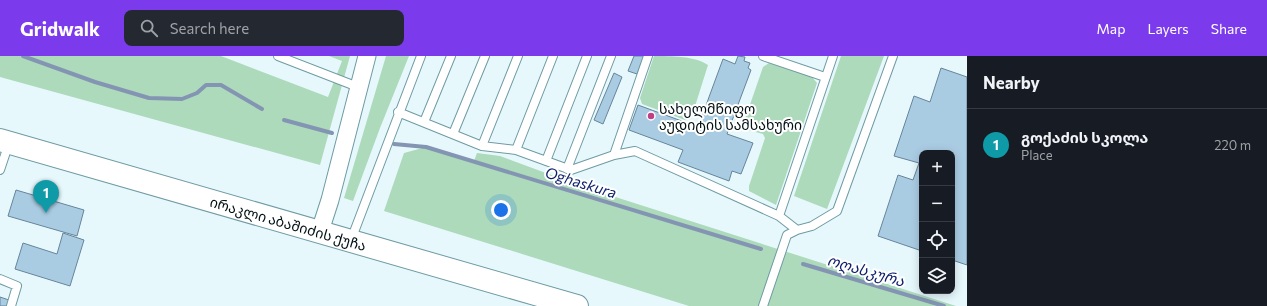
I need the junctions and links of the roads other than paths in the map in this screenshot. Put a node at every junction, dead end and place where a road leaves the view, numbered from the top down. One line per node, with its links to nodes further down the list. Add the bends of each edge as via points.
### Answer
1 (278, 56): 15 (lane)
2 (366, 56): 15 (street)
3 (420, 56): 16 (lane)
4 (451, 56): 17 (lane)
5 (485, 56): 18 (lane)
6 (518, 56): 20 (lane)
7 (554, 56): 21 (lane)
8 (587, 56): 23 (lane)
9 (611, 56): 24 (lane)
10 (648, 56): 22 (lane)
11 (763, 56): 14 (lane)
12 (833, 56): 14 (lane)
13 (893, 56): 27 (lane, via 837,210 812,226)
14 (825, 77): 26 (lane)
15 (358, 87): 28 (street)
16 (398, 112): 17 (lane); 29 (lane)
17 (424, 122): 18 (lane)
18 (453, 134): 20 (lane)
19 (5, 141): 25 (lane); 28 (main road, ირაკლი აბაშიძის ქუჩა)
20 (482, 146): 21 (lane)
21 (516, 150): 23 (lane)
22 (614, 155): 24 (lane, via 571,170); 26 (lane, via 635,151)
23 (546, 161): 24 (lane)
24 (567, 169)
25 (0, 170)
26 (779, 216): 27 (lane)
27 (797, 230): 33 (lane, via 787,234)
28 (320, 231): 29 (main road, ირაკლი აბაშიძის ქუჩა)
29 (351, 240): 32 (main road, ირაკლი აბაშიძის ქუჩა)
30 (0, 279): 31 (lane, via 17,286)
31 (11, 306)
32 (577, 306)
33 (763, 306)

